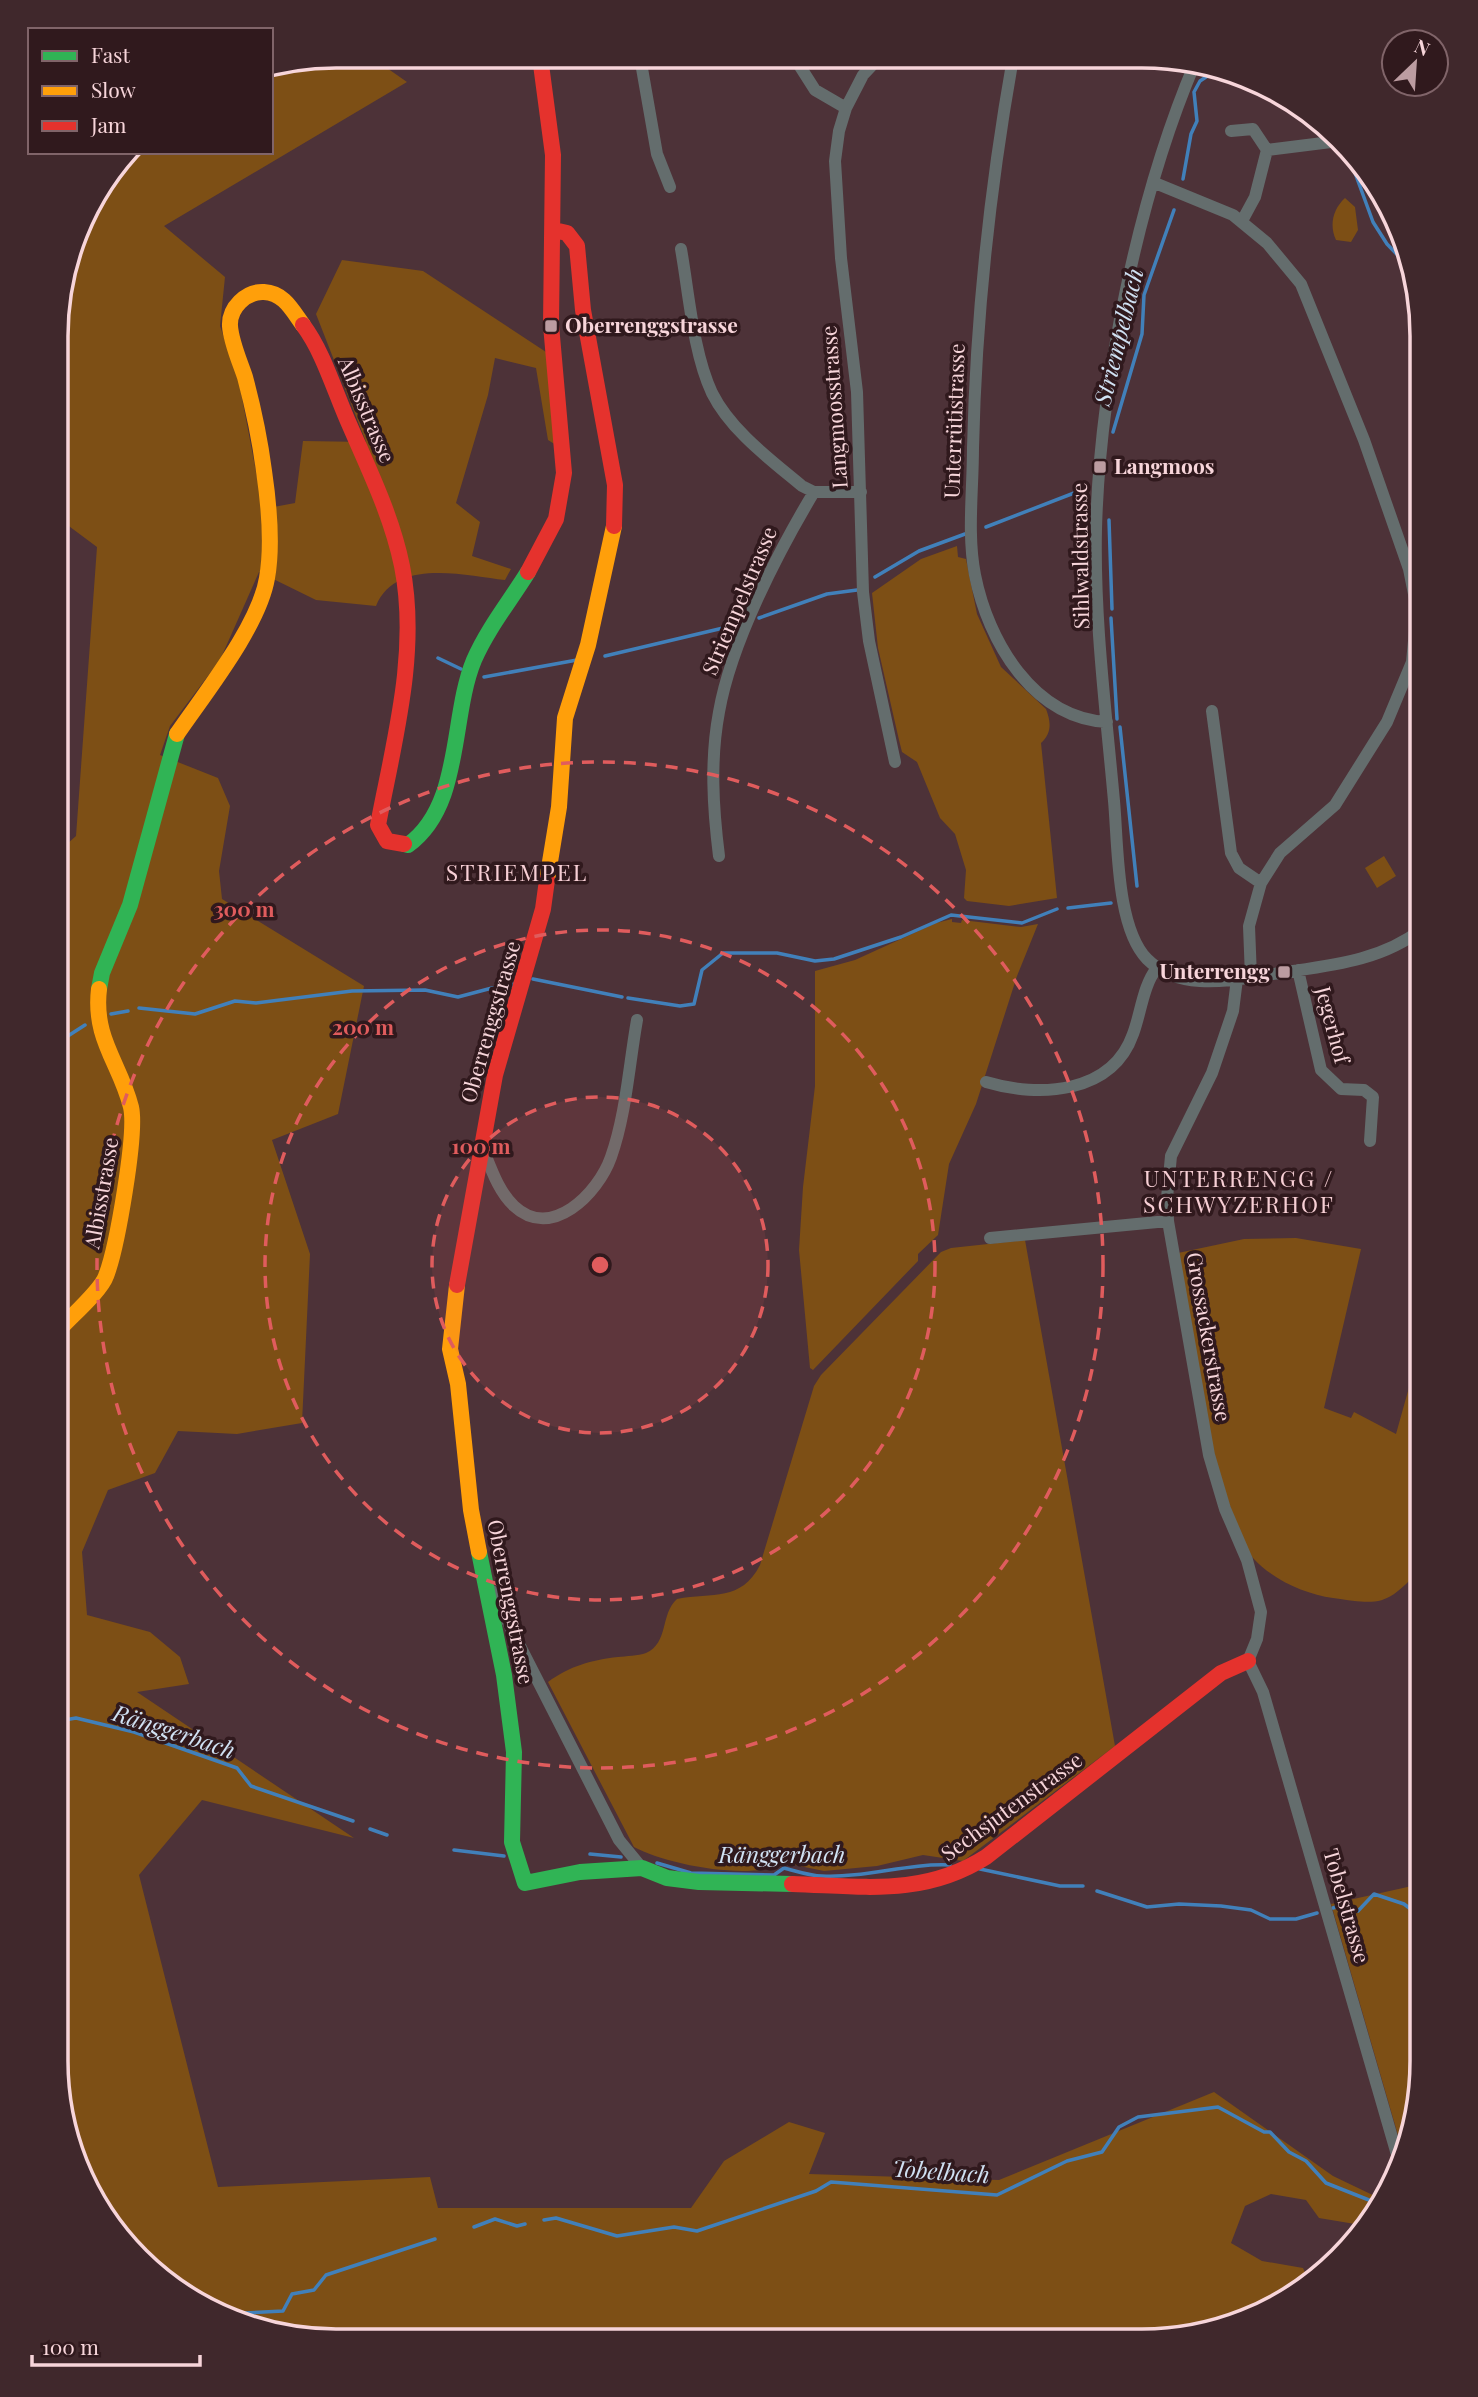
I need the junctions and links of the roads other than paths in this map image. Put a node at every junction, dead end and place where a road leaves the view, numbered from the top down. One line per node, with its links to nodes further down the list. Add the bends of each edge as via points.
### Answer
1 (542, 68): 14 (main road, Albisstrasse, via 551,133)
2 (642, 68): 12 (street, via 657,154)
3 (801, 68): 7 (street, via 816,90)
4 (870, 68): 7 (street, Langmoosstrasse)
5 (1011, 68): 21 (street, Unterrütistrasse, via 994,172 976,340 975,574 985,615 1019,672 1055,707 1072,716)
6 (1192, 73): 11 (street, Sihlwaldstrasse)
7 (846, 108): 17 (street, Langmoosstrasse, via 835,161 857,393)
8 (1231, 131): 10 (street, via 1253,130)
9 (1326, 143): 10 (street)
10 (1268, 150): 13 (street, via 1255,197)
11 (1154, 183): 13 (street, via 1214,205); 21 (street, Sihlwaldstrasse, via 1112,368 1102,446 1096,552)
12 (670, 187)
13 (1242, 221): 18 (street, via 1285,264 1314,311)
14 (554, 230): 33 (main road, Oberrenggstrasse, via 568,233 577,246 583,310 615,485 614,529 588,645 565,718 559,807 543,909 495,1075); 36 (main road, Albisstrasse, via 551,326 562,443 561,502 534,565 474,663 437,804 422,836 408,845 387,841 378,825 408,646 406,584 396,539 299,315 268,292 246,296 233,311 230,332 246,382 264,471 269,570 261,599 238,643 173,739 132,898 102,973 98,1020 131,1107 133,1141 106,1278)
15 (681, 249): 16 (street, via 703,367 713,393 747,437)
16 (814, 492): 17 (street); 23 (street, Striempelstrasse, via 779,552 725,684 713,764)
17 (861, 492): 22 (street, Langmoosstrasse, via 869,641)
18 (1410, 574)
19 (1410, 670): 24 (street, via 1396,704 1348,786 1317,823 1280,853)
20 (1212, 710): 24 (street, via 1230,853 1239,868)
21 (1107, 722): 26 (street, Sihlwaldstrasse, via 1123,896 1138,946)
22 (895, 762)
23 (719, 856)
24 (1261, 883): 28 (street, via 1250,926)
25 (1410, 938): 27 (street, via 1366,959)
26 (1157, 968): 29 (street, via 1191,981); 31 (street, via 1123,1056 1102,1076 1082,1084 1024,1091)
27 (1298, 970): 28 (street); 32 (street, Jegerhof, via 1321,1070 1341,1089 1364,1090 1373,1097)
28 (1251, 977): 29 (street)
29 (1237, 979): 34 (street, Grossackerstrasse, via 1233,1011 1212,1073 1171,1156)
30 (637, 1020): 33 (street, via 610,1158 591,1192 576,1205 552,1218 525,1215 506,1197)
31 (986, 1082)
32 (1370, 1141)
33 (481, 1144): 37 (main road, Oberrenggstrasse, via 450,1349 471,1510)
34 (1168, 1221): 35 (street); 38 (street, Grossackerstrasse, via 1209,1455 1261,1612)
35 (990, 1238)
36 (68, 1320)
37 (486, 1578): 39 (street, via 619,1840); 40 (main road, Oberrenggstrasse, via 514,1752 512,1842)
38 (1248, 1661): 39 (main road, Sechsjutenstrasse, via 1221,1673 986,1857 960,1875 935,1884 699,1882 667,1878); 41 (street, Tobelstrasse, via 1263,1692)
39 (642, 1868): 40 (main road, Sechsjutenstrasse, via 580,1872)
40 (525, 1883)
41 (1395, 2149)

